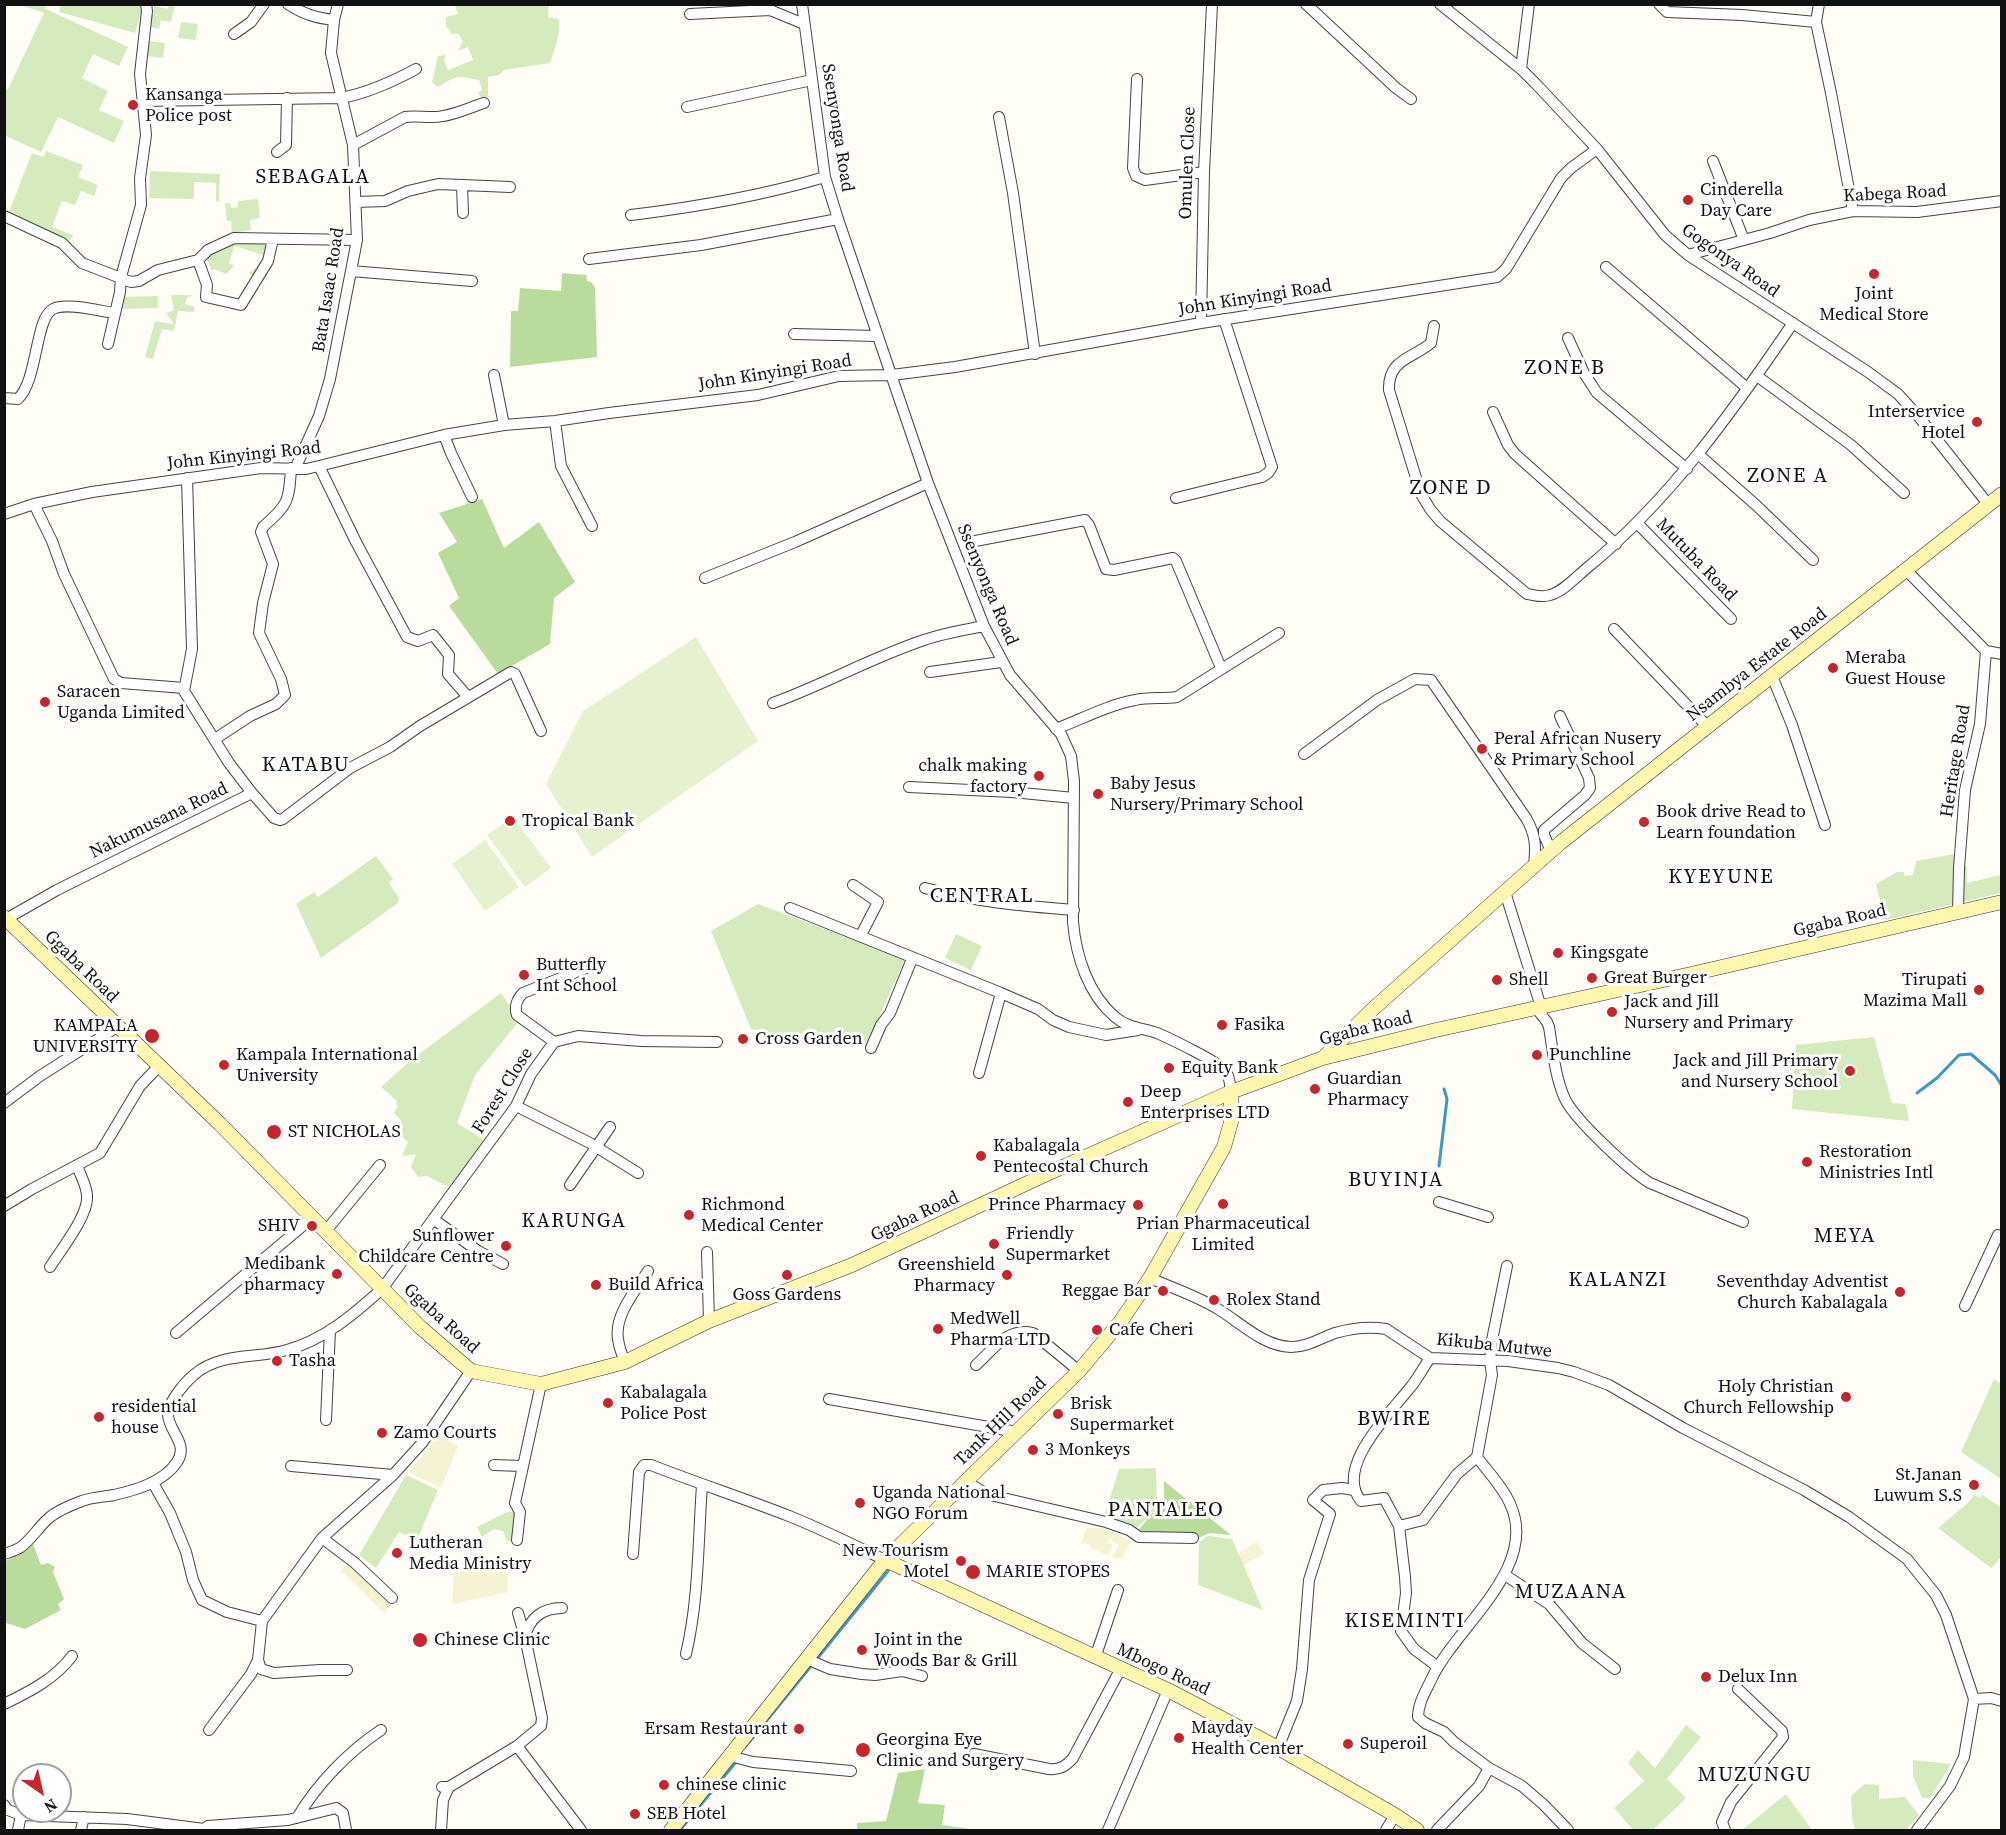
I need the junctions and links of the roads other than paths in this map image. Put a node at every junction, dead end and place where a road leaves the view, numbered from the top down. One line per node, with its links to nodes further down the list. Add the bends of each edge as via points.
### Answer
1 (146, 4): 24 (street, via 140,74)
2 (264, 4): 16 (street)
3 (288, 4): 13 (street, via 300,13)
4 (338, 4): 13 (street, Bata Isaac Road)
5 (802, 4): 15 (street, Ssenyonga Road)
6 (1212, 4): 32 (street, Omulen Close)
7 (1306, 4): 23 (street)
8 (1440, 4): 18 (street, Gogonya Road)
9 (1529, 4): 18 (street)
10 (1659, 4): 14 (street, via 1668,12)
11 (1819, 4): 14 (street)
12 (690, 14): 15 (street, via 771,10)
13 (334, 20): 22 (street, Bata Isaac Road, via 331,53)
14 (1816, 22): 38 (street)
15 (804, 24): 20 (street, Ssenyonga Road)
16 (234, 34)
17 (416, 69): 22 (street, via 392,83)
18 (1521, 69): 29 (street, Gogonya Road)
19 (1137, 79): 32 (street, via 1133,168 1136,176 1145,180)
20 (812, 80): 26 (street); 33 (street, Ssenyonga Road)
21 (287, 98): 22 (street); 24 (street); 30 (street, via 286,145)
22 (340, 98): 28 (street, Bata Isaac Road)
23 (1411, 99)
24 (144, 101): 51 (street, via 141,206)
25 (484, 103): 28 (street, via 443,116 405,117)
26 (687, 107)
27 (999, 117): 62 (street)
28 (353, 145): 37 (street, Bata Isaac Road)
29 (1597, 149): 46 (street, Gogonya Road, via 1665,235); 54 (street, John Kinyingi Road, via 1561,178 1506,269 1497,277)
30 (277, 152)
31 (1713, 160): 45 (street)
32 (1204, 172): 55 (street, Omulen Close)
33 (825, 177): 41 (street, via 700,207); 42 (street, Ssenyonga Road)
34 (462, 186): 35 (street); 37 (street, via 438,184 385,201); 39 (street)
35 (510, 187)
36 (2001, 201): 38 (street, Kabega Road, via 1917,212)
37 (356, 202): 44 (street, Bata Isaac Road)
38 (1853, 211): 45 (street, Kabega Road)
39 (463, 213)
40 (4, 216): 51 (street, via 62,243 82,263)
41 (631, 216)
42 (838, 219): 47 (street, via 701,245); 59 (street, Ssenyonga Road)
43 (273, 239): 44 (street); 48 (street, via 234,238 208,250); 48 (street, via 268,261 241,305 206,297 207,285)
44 (357, 240): 50 (street, Bata Isaac Road)
45 (1744, 240): 46 (street, Kabega Road)
46 (1688, 255): 56 (street, Gogonya Road)
47 (589, 259)
48 (198, 260): 51 (street, via 158,270 139,281)
49 (1606, 267): 66 (street)
50 (351, 271): 52 (street); 74 (street, Bata Isaac Road, via 330,379 319,416)
51 (121, 277): 53 (street)
52 (472, 281)
53 (114, 313): 61 (street); 67 (street, via 67,306 54,308 40,335 30,381 18,399)
54 (1224, 319): 55 (street, John Kinyingi Road); 81 (street, via 1272,467 1262,477)
55 (1201, 323): 62 (street, John Kinyingi Road)
56 (1793, 323): 65 (street); 83 (street, Gogonya Road, via 1898,394)
57 (1434, 326): 87 (street, via 1431,343 1393,370 1389,390 1421,494 1440,521 1527,594 1542,597 1559,591)
58 (794, 333): 59 (street)
59 (878, 336): 64 (street, Ssenyonga Road)
60 (1568, 338): 75 (street, via 1597,393)
61 (108, 344)
62 (1035, 354): 64 (street, John Kinyingi Road)
63 (494, 375): 70 (street)
64 (892, 375): 69 (street, John Kinyingi Road, via 839,376 758,395); 77 (street, Ssenyonga Road)
65 (1757, 376): 66 (street); 78 (street, via 1851,445)
66 (1748, 388): 72 (street)
67 (5, 399)
68 (1493, 412): 87 (street, via 1515,454)
69 (555, 421): 70 (street, John Kinyingi Road); 86 (street, via 561,466)
70 (504, 425): 71 (street, John Kinyingi Road)
71 (444, 435): 73 (street, John Kinyingi Road); 80 (street)
72 (1698, 454): 75 (street); 89 (street)
73 (319, 466): 74 (street, John Kinyingi Road); 103 (street, via 407,637 418,641 433,635 449,656 448,674)
74 (293, 469): 76 (street, John Kinyingi Road, via 261,468); 109 (street, via 287,503 261,532 273,564 262,603 259,633 285,695)
75 (1687, 469): 85 (street)
76 (186, 478): 82 (street, John Kinyingi Road); 102 (street, via 192,650)
77 (928, 483): 88 (street, Ssenyonga Road); 91 (street)
78 (1904, 493)
79 (2001, 494): 83 (street, Nsambya Estate Road)
80 (472, 497)
81 (1176, 498)
82 (34, 504): 84 (street, John Kinyingi Road); 102 (street, via 114,679 121,683)
83 (1988, 504): 90 (street, Nsambya Estate Road)
84 (4, 514)
85 (1637, 523): 87 (street); 92 (street, Mutuba Road)
86 (592, 526)
87 (1616, 544)
88 (952, 546): 93 (street, Ssenyonga Road); 99 (street, via 1085,520 1106,569 1173,558)
89 (1813, 560)
90 (1906, 570): 96 (street); 101 (street, Nsambya Estate Road)
91 (705, 578)
92 (1731, 619)
93 (984, 626): 98 (street, Ssenyonga Road); 104 (street, via 917,642)
94 (1614, 629): 106 (street)
95 (1279, 633): 99 (street)
96 (1986, 651): 97 (street); 123 (street, Heritage Road, via 1980,724 1965,790)
97 (2001, 654)
98 (1001, 662): 100 (street); 107 (street, Ssenyonga Road)
99 (1221, 668): 107 (street, via 1177,697 1122,703)
100 (930, 672)
101 (1772, 676): 106 (street, Nsambya Estate Road); 114 (street)
102 (184, 688): 109 (street, Nakumusana Road)
103 (468, 697): 108 (street, via 513,672); 112 (street, via 350,768 283,819 274,818)
104 (773, 703)
105 (1560, 716): 115 (street, via 1590,788 1545,830)
106 (1707, 726): 115 (street, Nsambya Estate Road)
107 (1056, 729): 113 (street, Ssenyonga Road, via 1071,756)
108 (541, 731)
109 (215, 739): 112 (street, Nakumusana Road)
110 (1304, 754): 116 (street, via 1377,700 1415,679 1431,680 1535,833)
111 (909, 787): 113 (street)
112 (252, 793): 124 (street, Nakumusana Road)
113 (1074, 798): 122 (street, Ssenyonga Road)
114 (1825, 825)
115 (1551, 851): 116 (street, Nsambya Estate Road)
116 (1534, 866): 119 (street, Nsambya Estate Road)
117 (853, 885): 125 (street, via 878,902)
118 (925, 888): 122 (street, via 961,898)
119 (1505, 892): 129 (street); 135 (street, Nsambya Estate Road)
120 (2001, 902): 123 (street, Ggaba Road)
121 (790, 908): 125 (street)
122 (1074, 910): 131 (street, Ssenyonga Road, via 1075,944 1089,982 1115,1017)
123 (1958, 911): 129 (street, Ggaba Road)
124 (5, 918): 130 (street, Ggaba Road)
125 (861, 935): 126 (street)
126 (912, 959): 128 (street); 134 (street)
127 (586, 968): 132 (street, via 523,993 517,1001 517,1015)
128 (1001, 993): 131 (street, via 1070,1027 1106,1035); 137 (street)
129 (1538, 1007): 135 (street, Ggaba Road); 152 (street, via 1549,1027 1565,1099 1588,1128 1638,1176)
130 (117, 1027): 136 (street, Ggaba Road); 139 (street)
131 (1138, 1030): 138 (street, Ssenyonga Road, via 1158,1034 1222,1067)
132 (554, 1042): 133 (street, Forest Close, via 578,1036); 140 (street, Forest Close, via 531,1074)
133 (717, 1042)
134 (871, 1048)
135 (1323, 1058): 138 (street, Ggaba Road)
136 (158, 1067): 143 (street, via 140,1086 100,1153); 150 (street, Ggaba Road)
137 (979, 1073)
138 (1231, 1092): 160 (street, Tank Hill Road, via 1231,1122 1224,1147); 163 (street, Ggaba Road, via 852,1265)
139 (4, 1103)
140 (516, 1106): 142 (street); 151 (street, Forest Close)
141 (610, 1127): 142 (street)
142 (596, 1146): 145 (street); 146 (street)
143 (77, 1165): 148 (street); 158 (street, via 88,1194 87,1204)
144 (380, 1165): 153 (street)
145 (638, 1173)
146 (570, 1185)
147 (1439, 1202): 149 (street)
148 (4, 1206)
149 (1488, 1217)
150 (312, 1218): 153 (street, Ggaba Road); 165 (street)
151 (433, 1219): 156 (street); 161 (street, Forest Close)
152 (1743, 1222)
153 (325, 1232): 161 (street, Ggaba Road)
154 (2000, 1234): 162 (street)
155 (707, 1252): 163 (street)
156 (503, 1264)
157 (1507, 1266): 167 (street)
158 (50, 1267)
159 (648, 1271): 168 (street, via 619,1326 617,1338)
160 (1150, 1278): 166 (street, Kikuba Mutwe, via 1217,1308 1280,1346 1304,1346 1335,1333 1377,1328 1386,1329); 171 (street, Tank Hill Road, via 1121,1321)
161 (382, 1289): 164 (street, Forest Close); 170 (street, Ggaba Road)
162 (1965, 1306)
163 (709, 1321): 168 (street, Ggaba Road)
164 (330, 1330): 174 (street); 182 (street, Forest Close, via 314,1341 285,1351 221,1360 194,1374 168,1413 181,1446 180,1457 168,1473)
165 (176, 1332)
166 (1430, 1358): 167 (street, Kikuba Mutwe); 184 (street, via 1373,1434 1353,1475)
167 (1490, 1361): 176 (street, via 1492,1375); 211 (street, Kikuba Mutwe, via 1558,1368 1609,1385 1804,1490 1879,1538 1907,1559 1936,1595)
168 (625, 1362): 172 (street, Ggaba Road)
169 (976, 1365): 171 (street, via 1010,1333 1025,1331 1034,1333)
170 (471, 1371): 172 (street, Ggaba Road); 180 (street, via 422,1443)
171 (1079, 1371): 175 (street, Tank Hill Road)
172 (541, 1384): 179 (street)
173 (829, 1399): 175 (street)
174 (326, 1420)
175 (1017, 1432): 181 (street, Tank Hill Road)
176 (1477, 1457): 185 (street, via 1457,1474 1423,1520); 192 (street, via 1508,1499 1515,1520 1515,1542)
177 (494, 1465): 179 (street)
178 (291, 1466): 180 (street)
179 (522, 1466): 188 (street, via 514,1503 520,1512)
180 (393, 1475): 186 (street)
181 (966, 1481): 187 (street, via 987,1494 1106,1522 1139,1537); 191 (street, Tank Hill Road)
182 (153, 1483): 189 (street, via 84,1500 58,1512 21,1547); 197 (street, via 170,1513 202,1600 227,1612)
183 (702, 1485): 190 (street, via 644,1465 639,1472); 191 (street, via 792,1517); 199 (street, via 693,1619)
184 (1354, 1490): 185 (street, via 1361,1501 1384,1498); 217 (street, via 1323,1490 1313,1500 1330,1514 1309,1580 1297,1701)
185 (1399, 1526): 204 (street, via 1406,1593 1401,1631 1414,1649)
186 (322, 1538): 194 (street); 197 (street)
187 (1193, 1538)
188 (517, 1540)
189 (4, 1554)
190 (633, 1554)
191 (885, 1560): 201 (street, Mbogo Road); 202 (street, Tank Hill Road)
192 (1505, 1575): 204 (street); 205 (street, via 1549,1604 1582,1643)
193 (1118, 1590): 201 (street)
194 (392, 1598)
195 (562, 1608): 198 (street, via 551,1608 533,1619)
196 (518, 1613): 198 (street)
197 (262, 1621): 203 (street)
198 (525, 1637): 216 (street, via 542,1719 541,1726)
199 (686, 1654)
200 (72, 1656): 213 (street, via 34,1690)
201 (1095, 1658): 207 (street, Mbogo Road)
202 (807, 1659): 208 (street, via 831,1669 862,1674 902,1671); 219 (street, Tank Hill Road)
203 (258, 1660): 206 (street, via 261,1669 274,1673); 214 (street)
204 (1438, 1667): 220 (street, via 1418,1708 1418,1717)
205 (1615, 1669)
206 (347, 1670)
207 (1120, 1670): 210 (street, Mbogo Road); 218 (street, via 1073,1758 1064,1766 1056,1770)
208 (922, 1676)
209 (1738, 1689): 237 (street, via 1782,1731 1783,1737 1731,1802 1722,1822)
210 (1168, 1690): 217 (street, Mbogo Road); 232 (street)
211 (1974, 1699): 212 (street); 238 (street, via 1964,1757 1950,1786)
212 (2001, 1701)
213 (4, 1704)
214 (209, 1730)
215 (381, 1730): 225 (street, via 337,1768)
216 (516, 1746): 229 (street, via 446,1787); 230 (street)
217 (1278, 1748): 222 (street, Mbogo Road)
218 (974, 1754)
219 (730, 1756): 221 (street, via 753,1762); 231 (street, Tank Hill Road)
220 (1489, 1768): 235 (street, via 1479,1786); 236 (street, via 1533,1794)
221 (851, 1771)
222 (1395, 1815): 233 (street); 234 (street, Mbogo Road)
223 (72, 1817): 224 (street)
224 (84, 1817): 226 (street); 227 (street)
225 (297, 1818): 227 (street, via 208,1826); 228 (street, via 336,1808 343,1813)
226 (81, 1830)
227 (204, 1830)
228 (346, 1830)
229 (441, 1830)
230 (581, 1830)
231 (671, 1830)
232 (1107, 1830)
233 (1386, 1830)
234 (1417, 1830)
235 (1437, 1830)
236 (1568, 1830)
237 (1725, 1830)
238 (1917, 1830)

